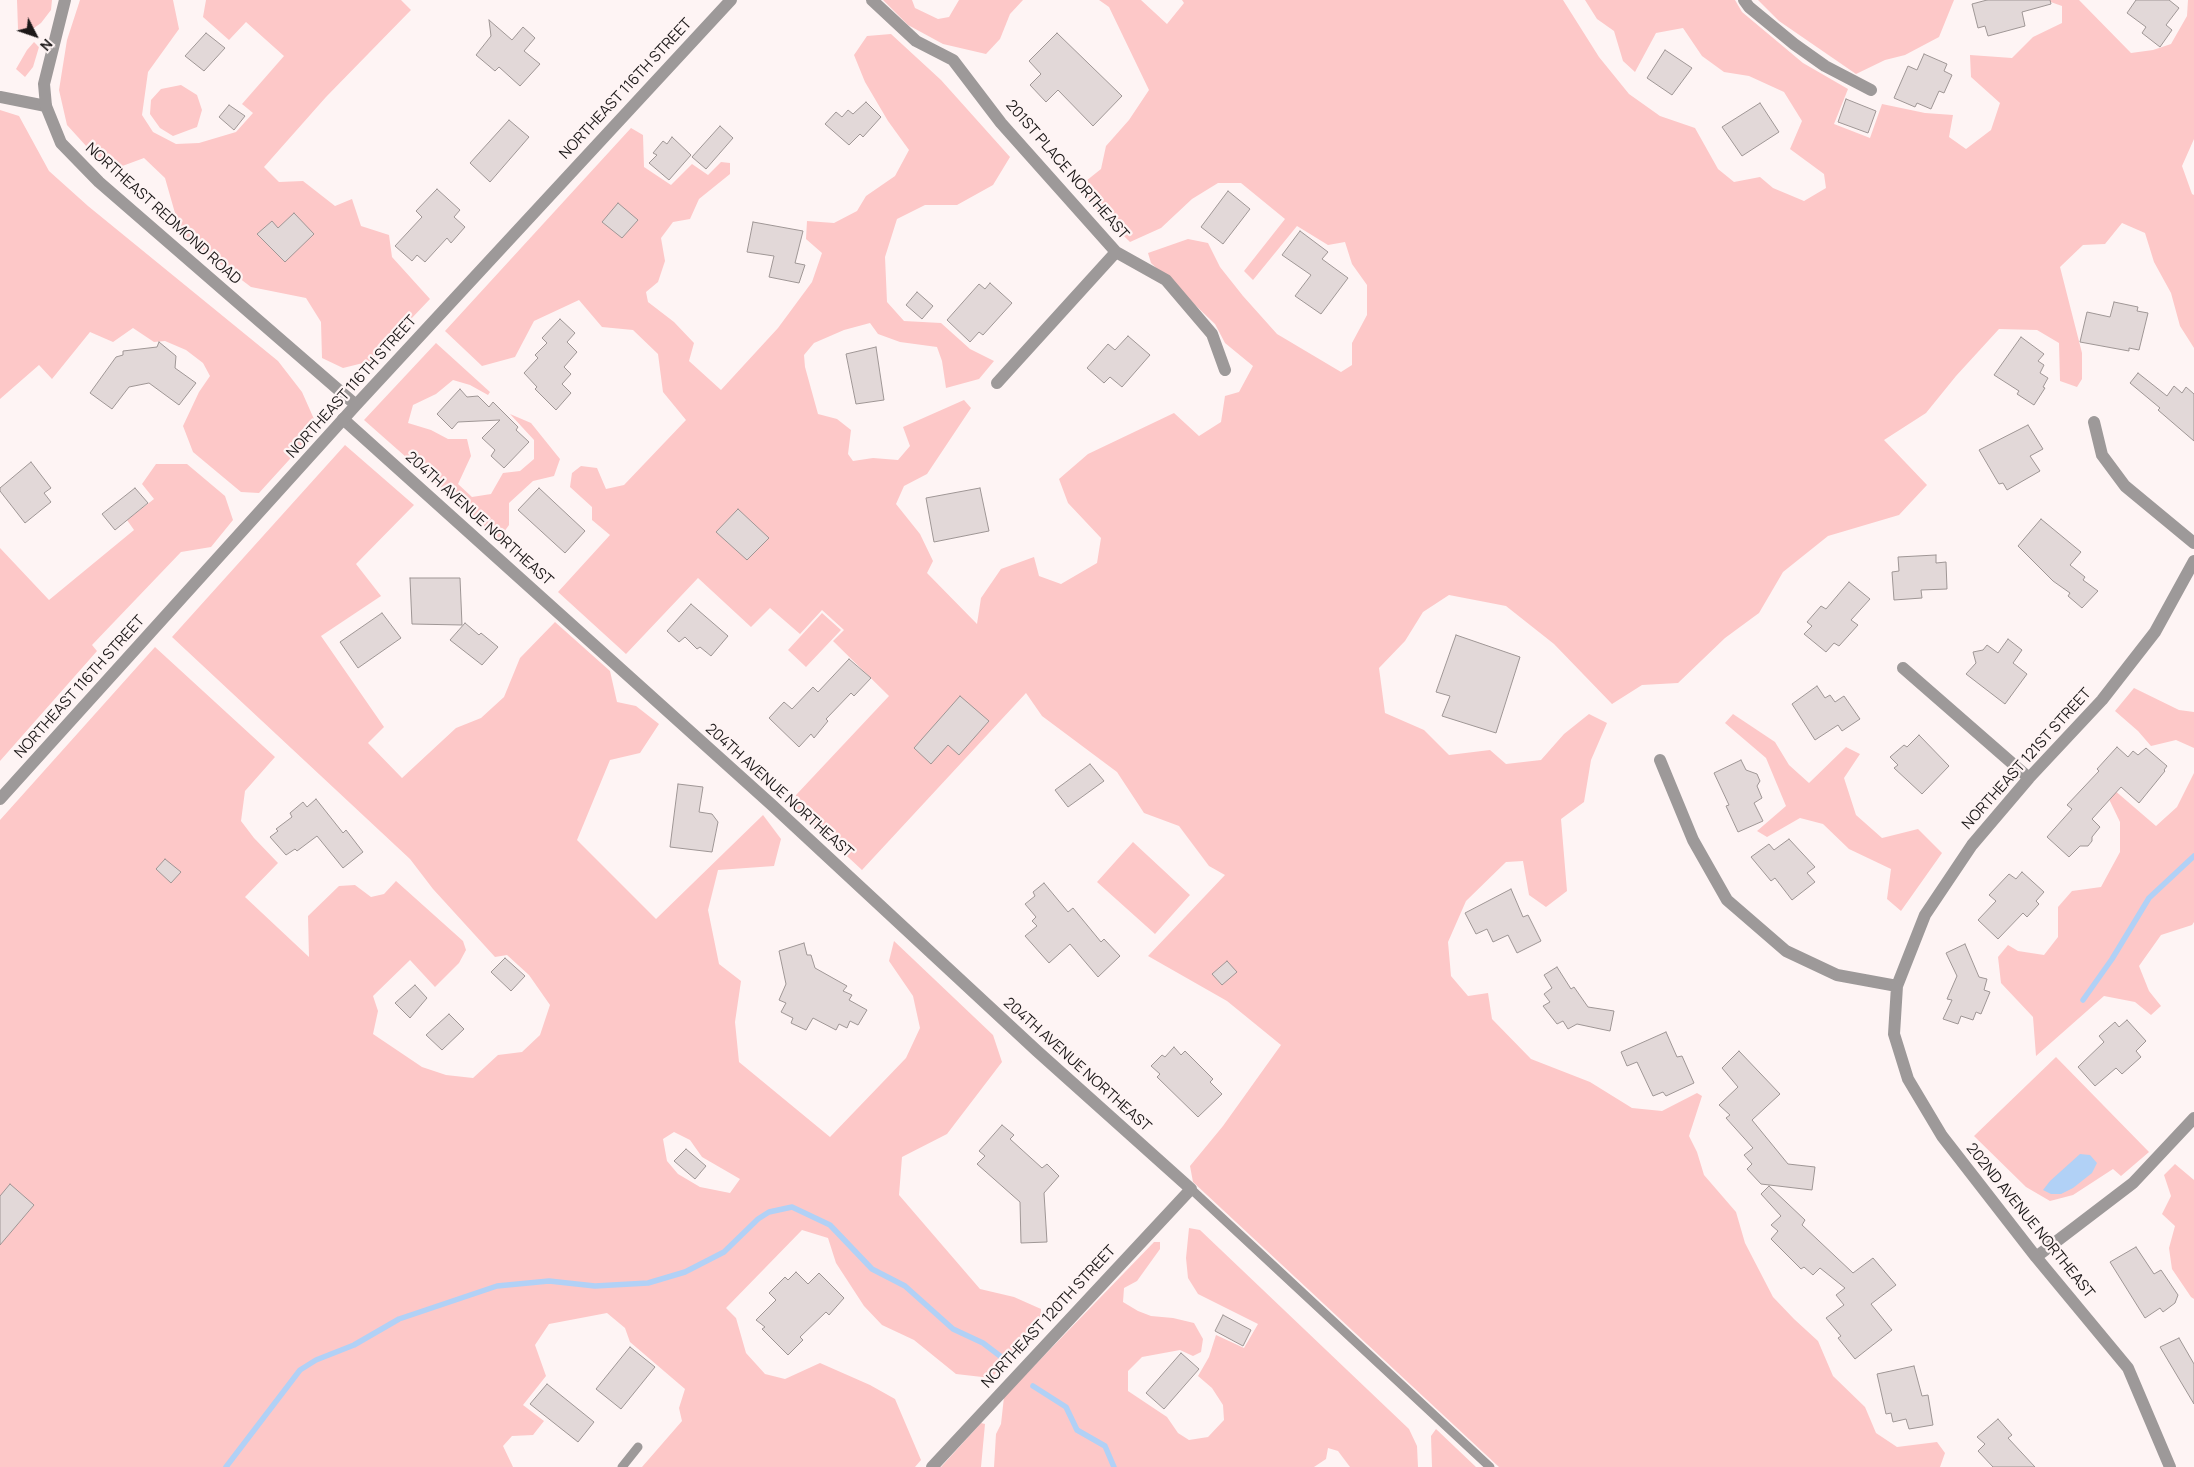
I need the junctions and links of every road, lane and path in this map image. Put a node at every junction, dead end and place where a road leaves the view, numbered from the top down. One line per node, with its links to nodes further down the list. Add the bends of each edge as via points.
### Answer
1 (65, 0): 7 (street, NORTHEAST REDMOND ROAD, via 44,84)
2 (731, 0): 11 (street, NORTHEAST 116TH STREET)
3 (872, 0): 8 (street, 201ST PLACE NORTHEAST, via 916,41 953,60 1002,123)
4 (1744, 0): 5 (street, via 1748,7 1825,66)
5 (1871, 90)
6 (0, 98): 7 (street)
7 (46, 106): 11 (street, NORTHEAST REDMOND ROAD, via 60,143 99,182)
8 (1116, 252): 9 (street, 201ST PLACE NORTHEAST, via 1166,280 1212,334); 10 (street)
9 (1225, 370)
10 (998, 383)
11 (356, 405): 12 (street, NORTHEAST 116TH STREET)
12 (343, 419): 19 (street, NORTHEAST 116TH STREET); 22 (street, 204TH AVENUE NORTHEAST)
13 (2094, 422): 14 (street, via 2102,455 2125,486)
14 (2194, 543)
15 (2194, 562): 18 (street, NORTHEAST 121ST STREET, via 2155,632 2102,700)
16 (1903, 668): 18 (street)
17 (1660, 760): 20 (street, via 1693,840 1727,900 1786,951 1838,975)
18 (2029, 778): 20 (street, NORTHEAST 121ST STREET, via 1972,845 1925,915)
19 (0, 799)
20 (1897, 986): 23 (street, 202ND AVENUE NORTHEAST, via 1894,1034 1908,1079 1942,1136)
21 (2194, 1118): 23 (street, via 2133,1183)
22 (1191, 1189): 26 (street, NORTHEAST 120TH STREET); 27 (lane)
23 (2036, 1257): 28 (street, 202ND AVENUE NORTHEAST, via 2128,1368)
24 (638, 1447): 25 (lane)
25 (622, 1467)
26 (932, 1467)
27 (1490, 1467)
28 (2170, 1467)

